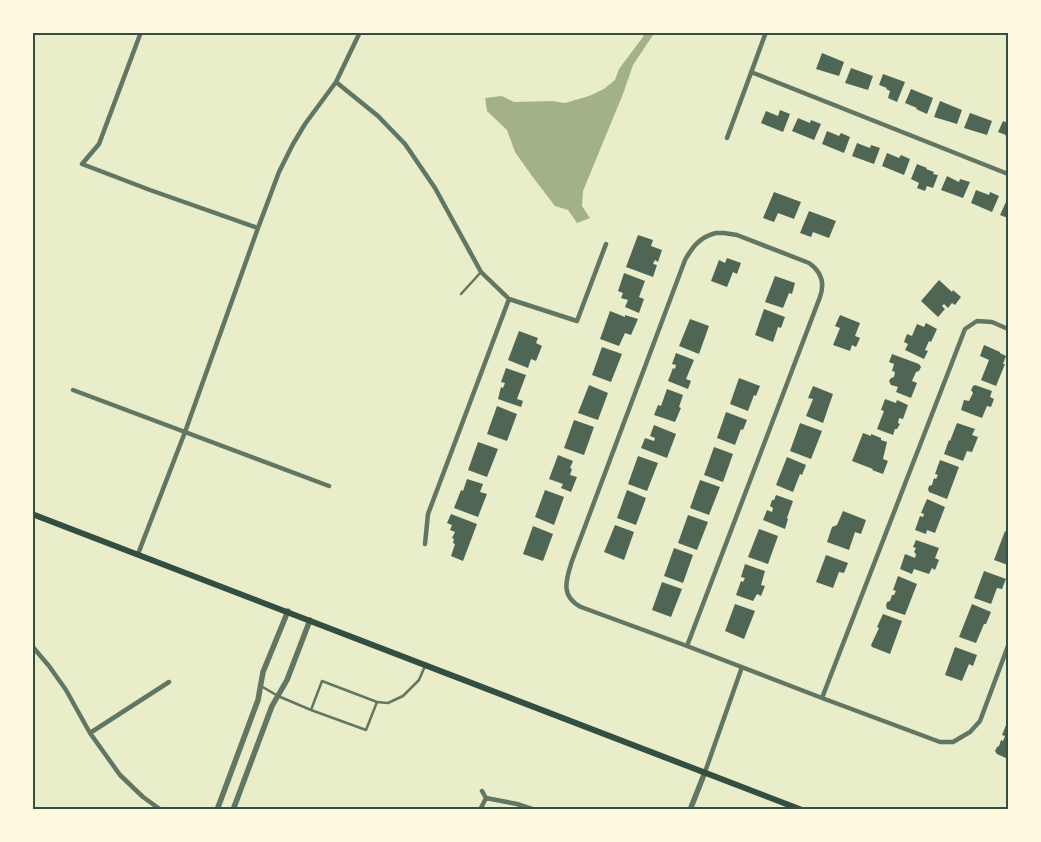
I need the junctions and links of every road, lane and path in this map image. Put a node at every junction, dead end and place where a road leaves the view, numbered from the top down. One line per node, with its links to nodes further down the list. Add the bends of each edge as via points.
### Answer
1 (141, 32): 8 (street, via 99,144 82,164)
2 (360, 32): 5 (street)
3 (766, 32): 4 (street)
4 (752, 72): 6 (street); 7 (street)
5 (336, 82): 8 (street, via 293,144); 10 (street, via 378,116 405,144 435,188)
6 (727, 138)
7 (1008, 174)
8 (258, 228): 15 (street)
9 (606, 244): 12 (street, via 577,321)
10 (481, 272): 11 (lane); 12 (street)
11 (461, 294)
12 (509, 298): 18 (street, via 428,514)
13 (1008, 329): 30 (street, via 992,322 977,321 965,329)
14 (73, 390): 15 (street)
15 (185, 432): 16 (street); 19 (street)
16 (329, 486)
17 (32, 514): 19 (main road)
18 (425, 544)
19 (138, 554): 20 (main road)
20 (288, 611): 21 (main road); 28 (street, via 263,672)
21 (310, 620): 25 (main road); 29 (street)
22 (32, 646): 33 (street, via 66,690)
23 (687, 646): 23 (street, via 581,607 571,600 566,584 685,260 703,238 724,233 810,263 821,275 823,285); 26 (street)
24 (1008, 646): 30 (street, via 980,721 970,732 953,742 940,742)
25 (426, 664): 31 (lane, via 419,680 402,696 388,703); 34 (main road)
26 (742, 667): 30 (street); 34 (street)
27 (169, 682): 33 (street)
28 (261, 686): 29 (lane); 38 (street)
29 (278, 696): 32 (lane); 39 (street)
30 (822, 698)
31 (377, 702): 32 (lane, via 366,730); 32 (lane, via 322,681)
32 (311, 710)
33 (90, 733): 37 (street, via 120,775)
34 (706, 772): 42 (street); 43 (main road)
35 (482, 791): 36 (street)
36 (486, 798): 40 (street); 41 (street)
37 (161, 810)
38 (218, 810)
39 (233, 810)
40 (480, 810)
41 (535, 810)
42 (690, 810)
43 (802, 810)

